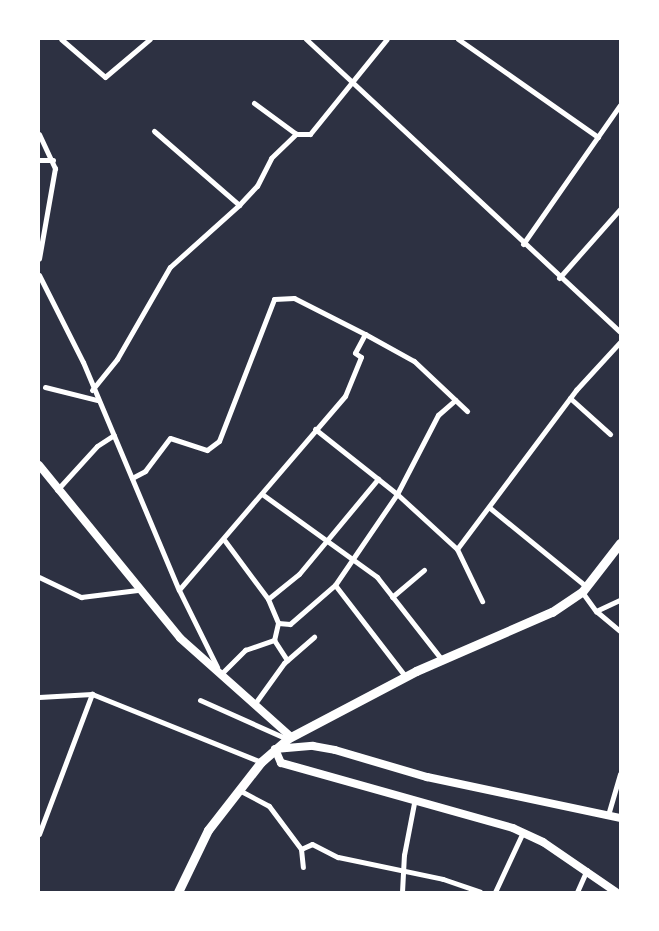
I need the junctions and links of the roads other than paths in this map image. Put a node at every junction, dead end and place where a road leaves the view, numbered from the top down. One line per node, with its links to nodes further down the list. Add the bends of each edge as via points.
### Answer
1 (61, 39): 2 (street, via 105,77)
2 (150, 39)
3 (306, 39): 6 (street)
4 (387, 39): 6 (street)
5 (458, 39): 12 (street)
6 (354, 84): 11 (street, via 310,134); 17 (street)
7 (254, 103): 11 (street)
8 (620, 105): 12 (street)
9 (154, 131): 15 (street)
10 (39, 134): 14 (street)
11 (296, 134): 15 (street, via 271,158 257,186)
12 (598, 136): 17 (street)
13 (39, 160): 14 (street)
14 (53, 160): 18 (street)
15 (239, 205): 25 (street, via 170,267 117,359)
16 (620, 209): 20 (street)
17 (523, 244): 20 (street)
18 (39, 259)
19 (39, 275): 25 (street, via 83,362)
20 (559, 278): 21 (street)
21 (620, 332)
22 (365, 334): 28 (street, via 414,361); 30 (street, via 355,352 361,357 345,396); 34 (street, via 294,298 274,298 219,441 207,450 170,438 145,470)
23 (620, 342): 26 (street)
24 (45, 387): 27 (street)
25 (92, 390): 27 (street)
26 (570, 398): 31 (street); 39 (street)
27 (97, 400): 32 (street)
28 (455, 400): 29 (street); 38 (street, via 438,415)
29 (467, 411)
30 (315, 429): 35 (street); 37 (street)
31 (610, 434)
32 (114, 435): 34 (street); 36 (street, via 97,446)
33 (39, 465): 36 (street)
34 (132, 478): 50 (street)
35 (378, 479): 38 (street); 41 (street)
36 (57, 490): 49 (street)
37 (262, 494): 40 (street); 41 (street)
38 (397, 494): 43 (street); 44 (street)
39 (490, 508): 43 (street); 48 (street)
40 (225, 541): 50 (street); 52 (street)
41 (326, 541): 44 (street); 52 (street, via 299,574)
42 (620, 543): 48 (main road)
43 (457, 549): 54 (street)
44 (353, 560): 47 (street); 51 (street, via 377,577)
45 (424, 570): 51 (street)
46 (39, 577): 49 (street, via 81,597)
47 (335, 585): 56 (street, via 290,624); 63 (street)
48 (585, 589): 55 (street); 61 (main road, via 552,612)
49 (138, 590): 62 (street, via 180,638)
50 (179, 590): 62 (street)
51 (392, 597): 61 (street)
52 (268, 599): 56 (street)
53 (620, 600): 55 (street)
54 (482, 601)
55 (596, 611): 57 (street)
56 (278, 623): 59 (street)
57 (620, 631)
58 (314, 637): 60 (street)
59 (274, 640): 60 (street); 62 (street, via 245,650)
60 (287, 660): 67 (street)
61 (442, 660): 63 (main road)
62 (220, 670): 67 (street)
63 (406, 676): 68 (main road)
64 (92, 694): 65 (street); 70 (street); 77 (street)
65 (39, 697)
66 (200, 700): 68 (street)
67 (256, 702): 68 (street)
68 (289, 738): 69 (main road)
69 (275, 749): 70 (main road); 73 (street, via 281,763); 74 (street, via 313,746 335,750 427,777)
70 (261, 762): 72 (main road)
71 (620, 774): 74 (street)
72 (239, 789): 78 (street, via 269,806); 82 (main road, via 208,830)
73 (414, 802): 76 (street); 81 (street, via 404,855)
74 (608, 815): 75 (street)
75 (620, 818)
76 (523, 832): 80 (street); 85 (street)
77 (39, 834)
78 (301, 849): 79 (street); 81 (street, via 312,844 338,858)
79 (303, 866)
80 (587, 870): 86 (street); 87 (street)
81 (406, 872): 83 (street); 84 (street)
82 (178, 892)
83 (402, 892)
84 (480, 892)
85 (495, 892)
86 (577, 892)
87 (616, 892)

